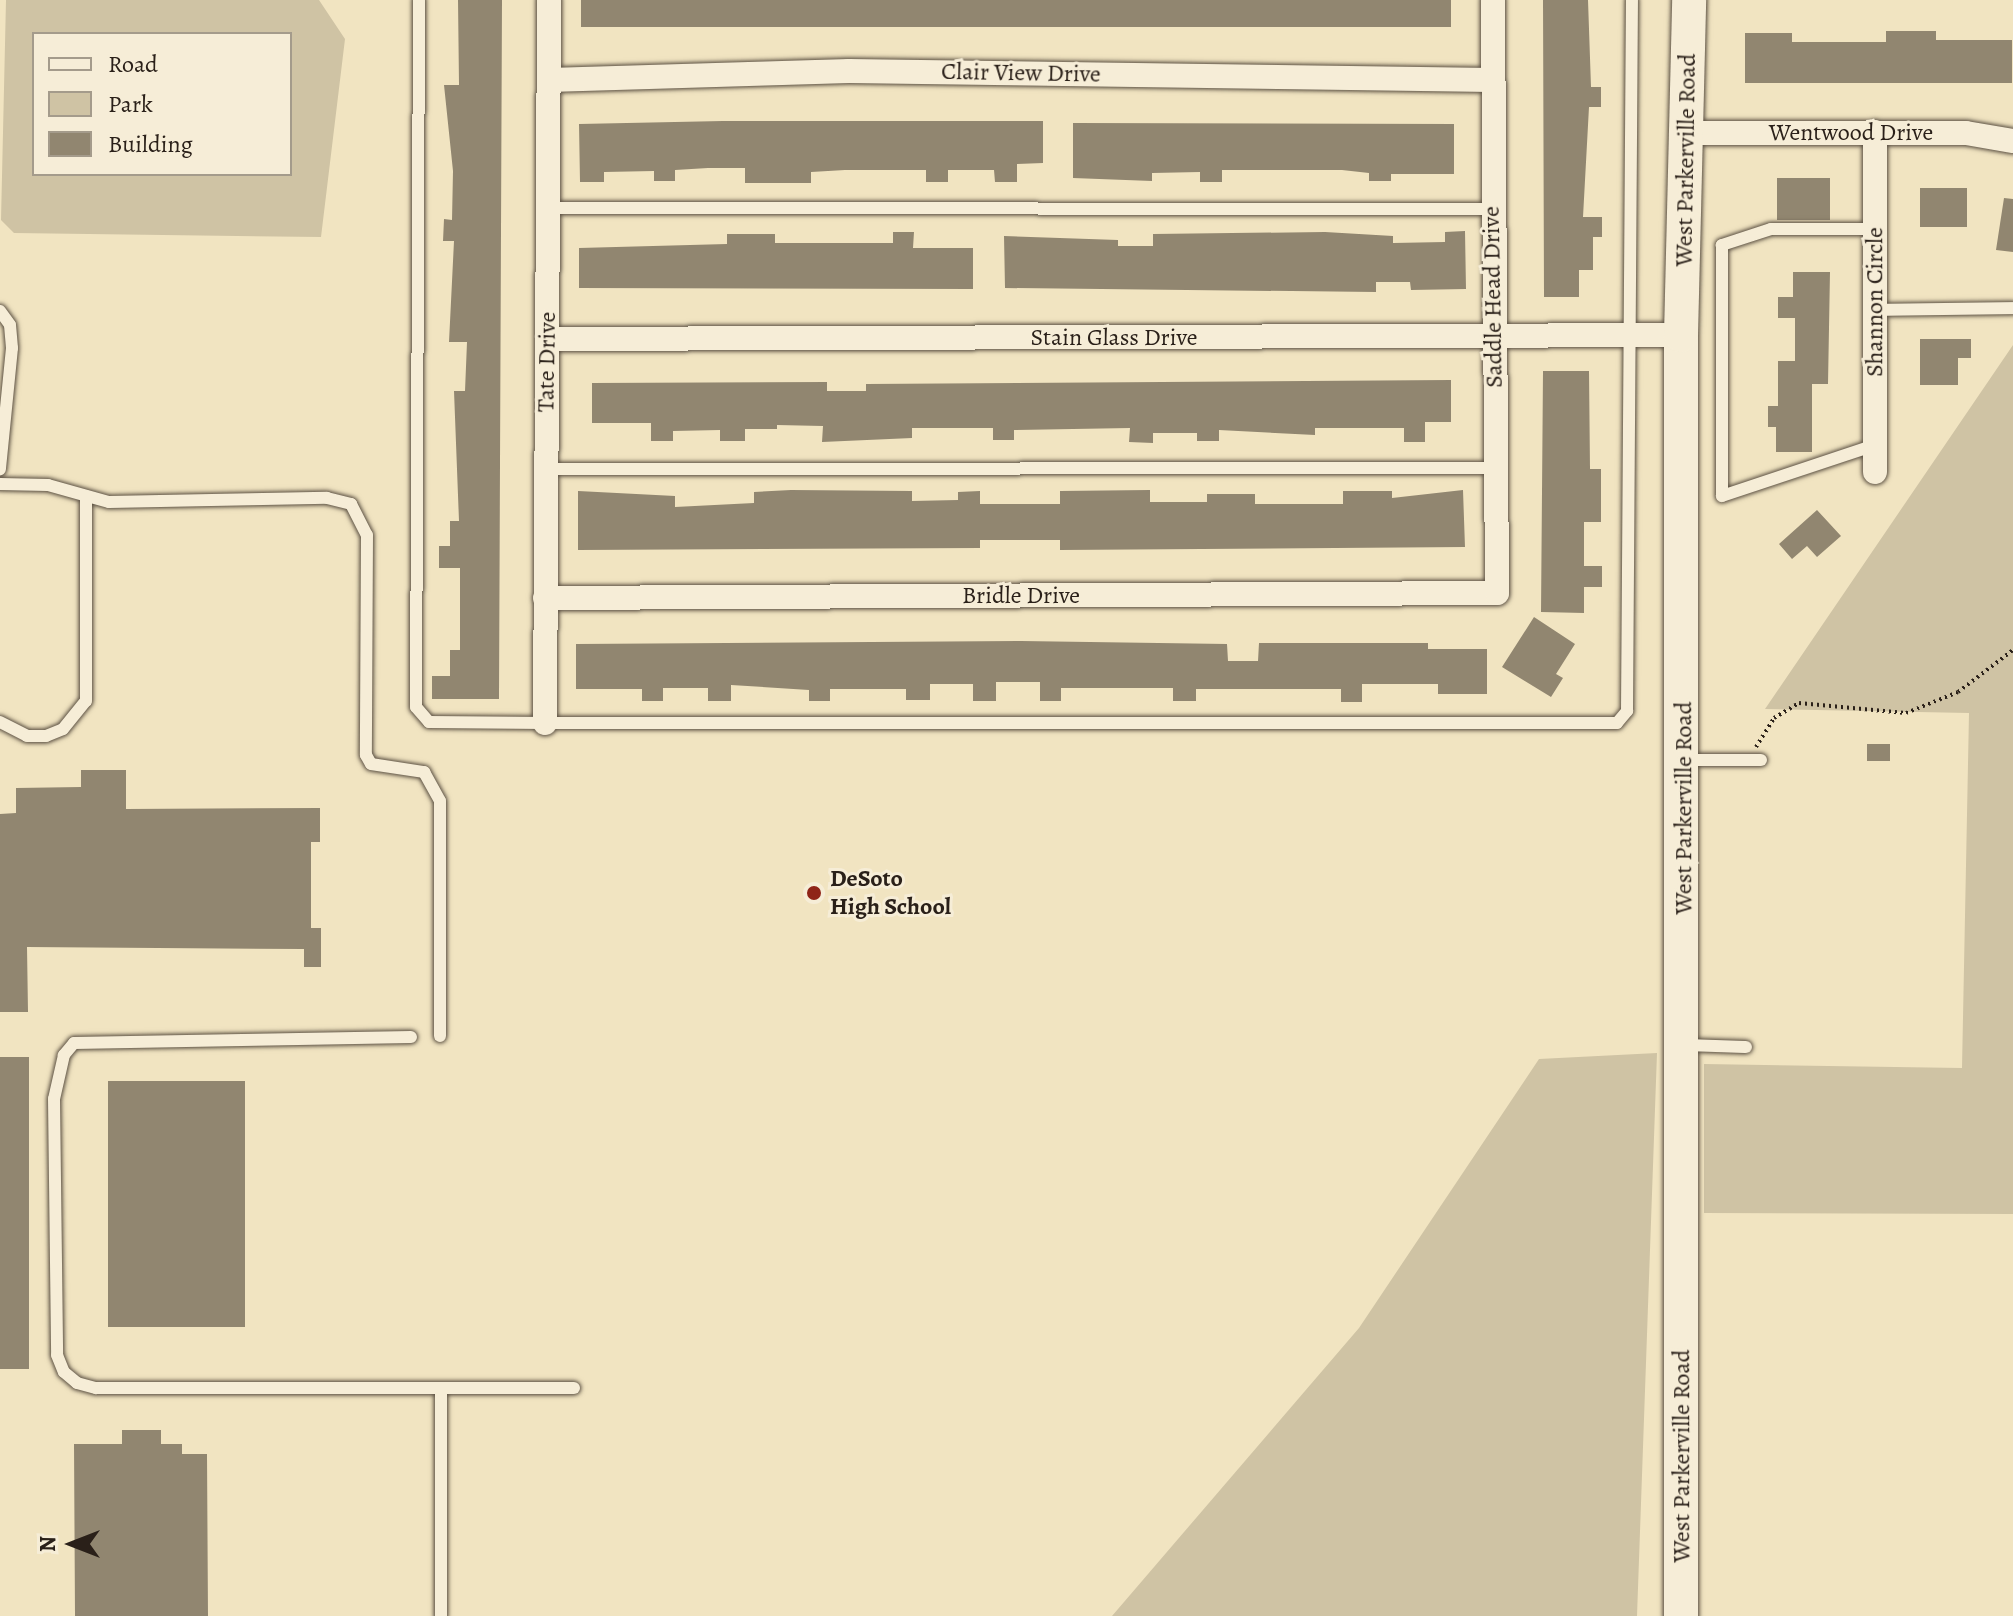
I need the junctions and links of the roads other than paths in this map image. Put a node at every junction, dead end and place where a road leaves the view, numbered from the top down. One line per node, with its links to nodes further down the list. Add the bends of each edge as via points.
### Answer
1 (419, 0): 31 (lane, via 416,707 429,722)
2 (549, 0): 6 (street, Tate Drive)
3 (1493, 0): 7 (street, Saddle Head Drive)
4 (1632, 0): 17 (lane)
5 (1689, 0): 9 (main road, West Parkerville Road)
6 (549, 80): 7 (street, Clair View Drive, via 849,71); 11 (street, Tate Drive)
7 (1492, 80): 12 (street, Saddle Head Drive)
8 (1875, 132): 9 (street, Wentwood Drive); 10 (street, Wentwood Drive, via 1966,133); 13 (street, Shannon Circle)
9 (1688, 133): 18 (main road, West Parkerville Road)
10 (2013, 141)
11 (548, 208): 12 (lane); 20 (street, Tate Drive)
12 (1492, 209): 19 (street, Saddle Head Drive)
13 (1875, 229): 15 (street, Shannon Circle); 21 (lane, via 1771,229 1722,245 1722,496)
14 (2013, 308): 15 (lane)
15 (1875, 310): 21 (street, Shannon Circle)
16 (0, 311): 23 (lane, via 10,325 12,348)
17 (1628, 334): 18 (street, Stain Glass Drive); 19 (street, Stain Glass Drive); 31 (lane, via 1627,711 1617,723)
18 (1681, 335): 32 (main road, West Parkerville Road)
19 (1494, 337): 20 (street, Stain Glass Drive); 22 (street, Saddle Head Drive)
20 (548, 339): 24 (street, Tate Drive)
21 (1875, 445): 25 (street, Shannon Circle)
22 (1495, 468): 24 (lane); 28 (street, Saddle Head Drive)
23 (0, 469)
24 (545, 469): 29 (street, Tate Drive)
25 (1875, 472)
26 (0, 484): 27 (lane, via 37,484)
27 (86, 496): 30 (lane, via 86,701 70,723 46,736 27,736); 34 (lane, via 137,503 327,498 343,500 359,515 367,535 366,755 371,764 424,772 440,801)
28 (1497, 593): 29 (street, Bridle Drive)
29 (545, 598): 31 (street, Tate Drive)
30 (0, 722)
31 (545, 723)
32 (1684, 760): 33 (lane); 36 (main road, West Parkerville Road)
33 (1755, 760)
34 (440, 1036)
35 (411, 1037): 38 (lane, via 74,1043 60,1064 54,1099 57,1355 64,1372 77,1383 96,1388)
36 (1685, 1045): 37 (lane); 41 (main road, West Parkerville Road)
37 (1746, 1047)
38 (441, 1388): 39 (lane); 40 (lane)
39 (574, 1388)
40 (441, 1616)
41 (1681, 1616)

